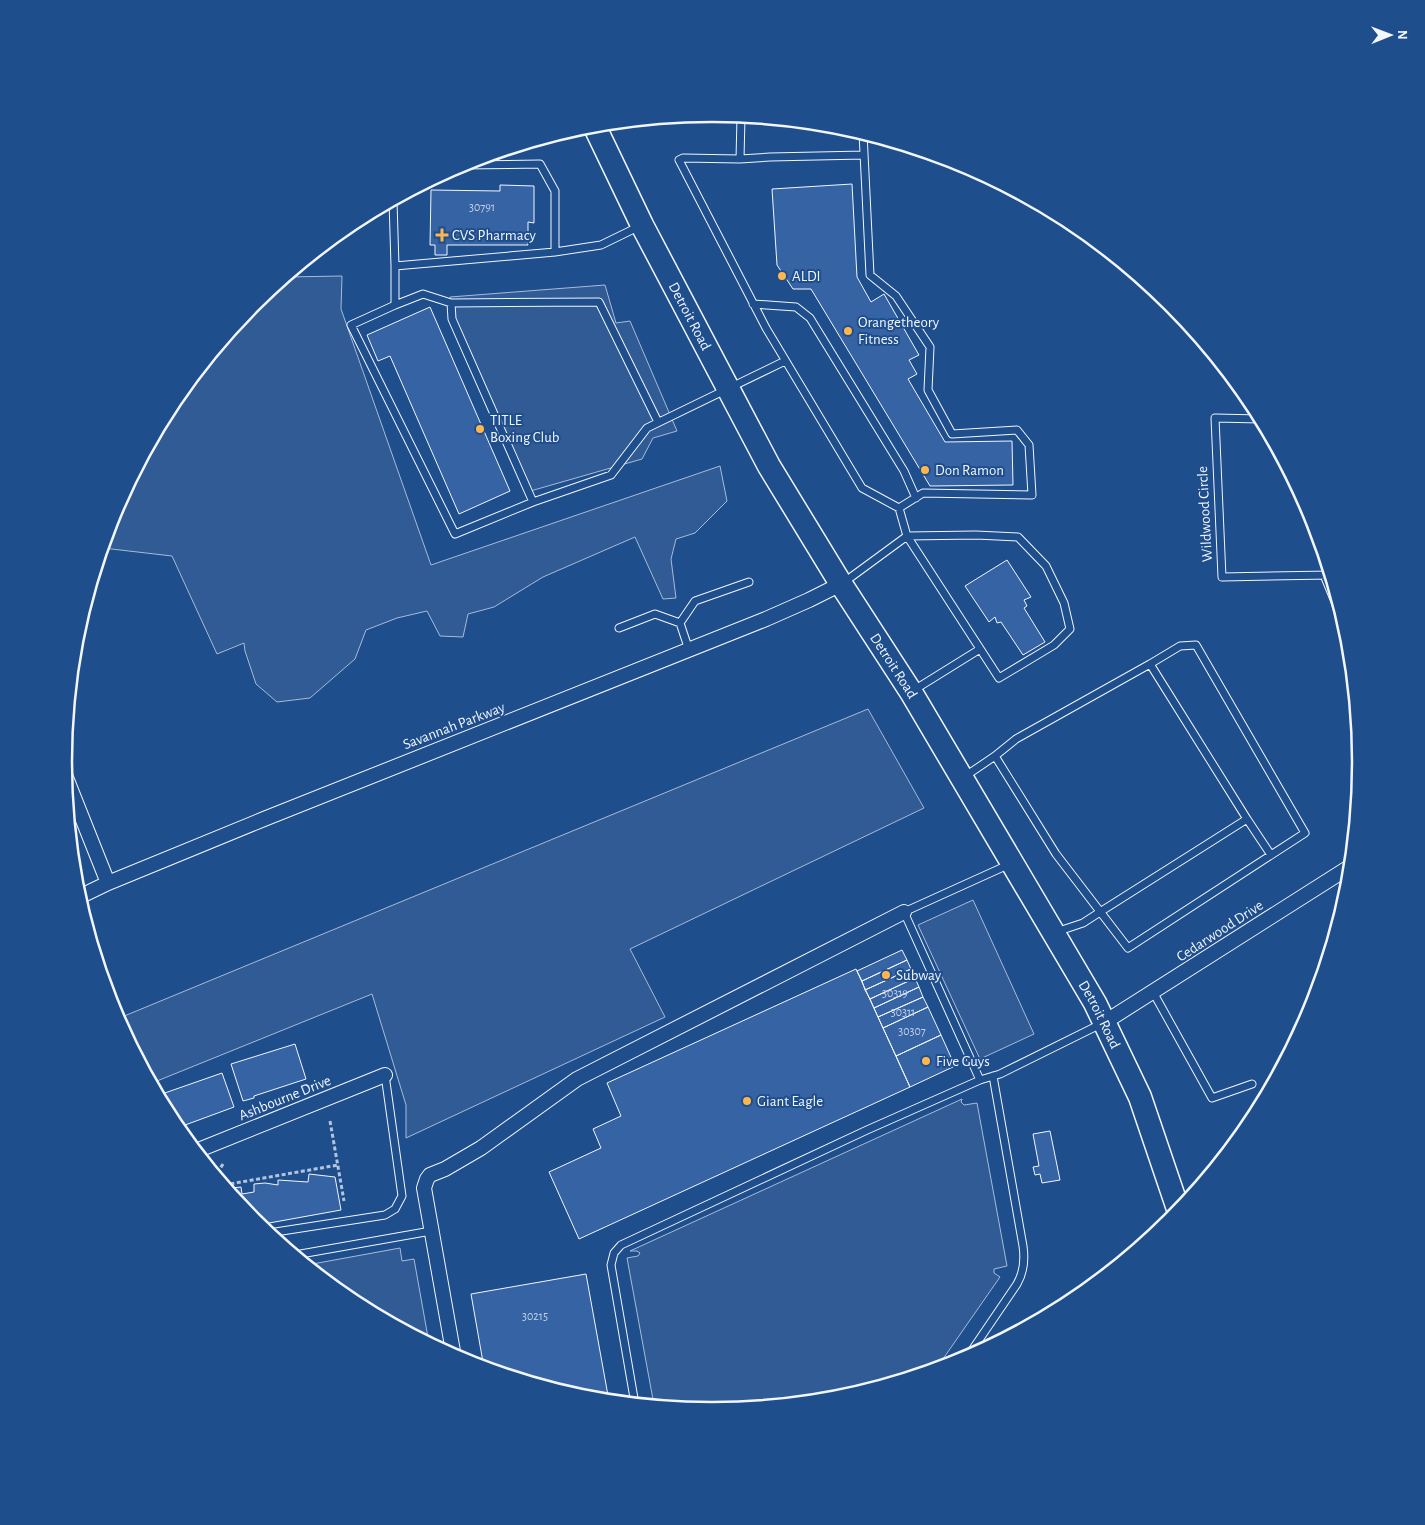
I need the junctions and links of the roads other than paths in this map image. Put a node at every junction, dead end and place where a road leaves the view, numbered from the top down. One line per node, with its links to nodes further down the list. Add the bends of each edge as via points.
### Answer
1 (742, 123): 5 (lane)
2 (598, 133): 8 (main road, Detroit Road)
3 (863, 141): 4 (lane)
4 (864, 155): 5 (lane); 18 (lane, via 870,275 896,296 930,346 928,390 952,434 1018,430 1029,445 1032,494 923,493)
5 (740, 159): 12 (lane, via 678,160)
6 (484, 165): 9 (lane, via 540,164 556,191)
7 (393, 208): 10 (lane)
8 (642, 225): 9 (lane, via 600,244); 15 (main road, Detroit Road)
9 (555, 252): 10 (lane)
10 (395, 266): 13 (lane)
11 (451, 303): 13 (lane, via 423,294); 17 (lane, via 599,302); 19 (lane, via 452,319)
12 (753, 304): 14 (lane); 18 (lane, via 796,307 810,318 904,471)
13 (395, 305): 19 (lane, via 351,325 454,534)
14 (785, 361): 15 (lane); 20 (lane, via 862,488)
15 (728, 390): 17 (lane); 24 (main road, Detroit Road, via 769,466)
16 (1252, 419): 22 (lane, Wildwood Circle, via 1215,418 1222,577)
17 (658, 422): 19 (lane, via 647,428 611,475)
18 (916, 498): 20 (lane)
19 (533, 502)
20 (899, 508): 21 (lane)
21 (907, 536): 24 (lane); 27 (lane); 27 (lane, via 1018,537 1046,566 1064,603 1070,629 1054,645 998,678)
22 (1324, 575)
23 (749, 582): 25 (lane, via 695,601)
24 (841, 584): 28 (street, Savannah Parkway); 30 (main road, Detroit Road)
25 (680, 623): 26 (lane, via 655,614); 28 (lane)
26 (619, 628)
27 (980, 649): 30 (lane)
28 (689, 650): 38 (street, Savannah Parkway)
29 (1150, 664): 31 (lane, via 1016,739); 34 (lane); 35 (lane, via 1180,646 1196,645 1305,833)
30 (911, 692): 32 (main road, Detroit Road)
31 (995, 756): 32 (lane); 41 (lane, via 1056,854)
32 (962, 779): 36 (main road, Detroit Road)
33 (74, 797): 38 (street)
34 (1247, 819): 35 (lane); 41 (lane)
35 (1271, 855): 41 (lane, via 1128,948)
36 (1012, 863): 40 (lane); 42 (main road, Detroit Road)
37 (1343, 871): 43 (street, Cedarwood Drive)
38 (108, 883): 39 (street, Savannah Parkway)
39 (86, 893)
40 (904, 912): 47 (lane); 51 (street, via 577,1079 481,1148 430,1175 424,1188)
41 (1100, 912): 42 (lane)
42 (1055, 933): 44 (main road, Detroit Road)
43 (1153, 992): 44 (street, Cedarwood Drive); 48 (lane, via 1212,1098)
44 (1105, 1022): 46 (lane); 50 (main road, Detroit Road, via 1140,1097)
45 (385, 1075): 49 (street, Ashbourne Drive); 52 (lane, via 402,1196 395,1209 385,1215)
46 (993, 1076): 47 (lane); 54 (lane, via 1024,1259 1018,1284)
47 (980, 1080): 56 (lane, via 619,1247 612,1256 611,1265)
48 (1252, 1084)
49 (202, 1148)
50 (1176, 1203)
51 (431, 1231): 53 (lane); 55 (street)
52 (278, 1232)
53 (303, 1254)
54 (975, 1346)
55 (452, 1347)
56 (634, 1397)

